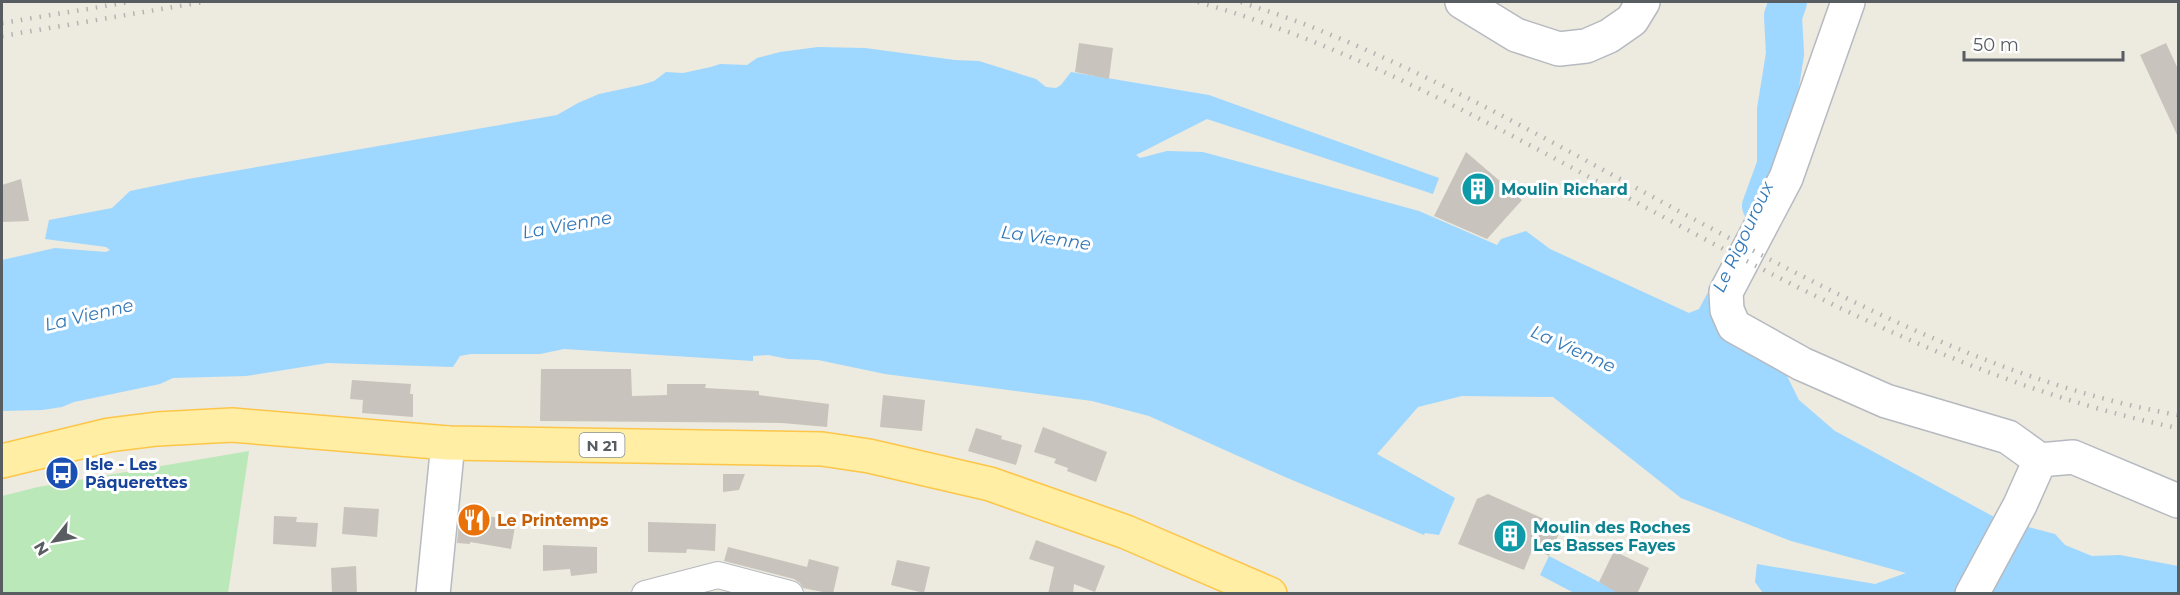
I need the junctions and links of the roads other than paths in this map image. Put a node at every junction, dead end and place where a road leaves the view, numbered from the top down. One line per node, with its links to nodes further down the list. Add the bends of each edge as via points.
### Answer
1 (1462, 2): 2 (street, via 1516,35 1559,49 1586,46 1609,36 1632,20)
2 (1643, 2)
3 (1848, 2): 5 (street, via 1786,178 1726,292 1727,310 1734,326 1802,364 1886,401 2008,437)
4 (448, 443): 6 (main road, N 21, via 222,425 109,435); 8 (street); 11 (main road, N 21, via 794,448 869,456 1002,488 1126,532)
5 (2040, 460): 7 (street, via 2073,456); 12 (street)
6 (2, 461)
7 (2178, 501)
8 (433, 594)
9 (645, 594): 10 (street, via 718,575)
10 (790, 594)
11 (1270, 594)
12 (1972, 594)

